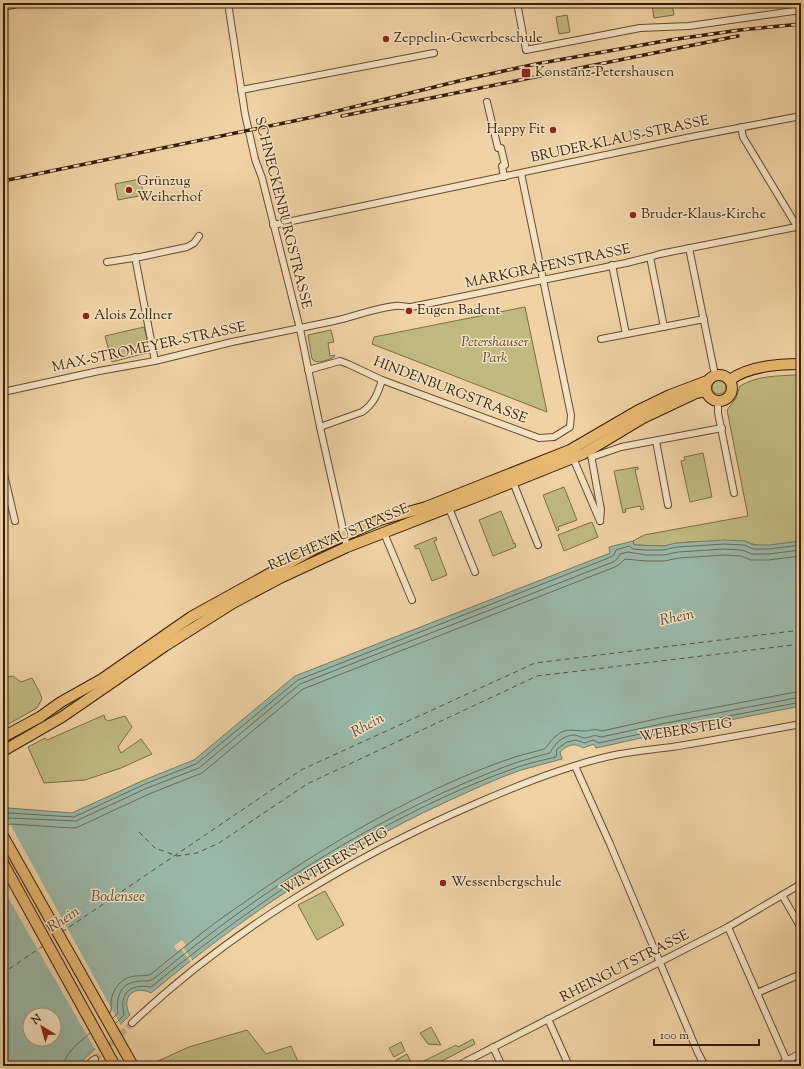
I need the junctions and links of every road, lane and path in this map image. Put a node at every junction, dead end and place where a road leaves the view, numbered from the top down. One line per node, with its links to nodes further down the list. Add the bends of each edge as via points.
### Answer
1 (22, 3): 4 (street)
2 (228, 3): 7 (street, SCHNECKENBURGSTRASSE)
3 (517, 3): 5 (street, via 526,50 640,28 689,26)
4 (3, 7)
5 (801, 10)
6 (434, 53): 7 (street)
7 (241, 90): 13 (street, SCHNECKENBURGSTRASSE, via 252,150)
8 (488, 102): 12 (street, via 498,148 501,148 503,154)
9 (801, 116): 10 (street, BRUDER-KLAUS-STRASSE)
10 (741, 127): 11 (street, BRUDER-KLAUS-STRASSE); 14 (street, via 743,137)
11 (522, 173): 12 (street, BRUDER-KLAUS-STRASSE); 22 (street)
12 (504, 177): 13 (street, BRUDER-KLAUS-STRASSE)
13 (273, 224): 25 (street, SCHNECKENBURGSTRASSE)
14 (799, 226): 15 (street); 17 (street, MARKGRAFENSTRASSE)
15 (801, 233)
16 (199, 236): 18 (street, via 187,247)
17 (689, 248): 19 (street, MARKGRAFENSTRASSE); 23 (street)
18 (135, 257): 20 (street); 28 (street)
19 (650, 257): 21 (street, MARKGRAFENSTRASSE); 24 (street)
20 (107, 262)
21 (612, 266): 22 (street, MARKGRAFENSTRASSE); 26 (street)
22 (543, 280): 25 (street, MARKGRAFENSTRASSE, via 411,307 396,306 356,314); 32 (street, HINDENBURGSTRASSE, via 571,415 570,427 554,437 539,438)
23 (704, 318): 24 (street); 31 (street)
24 (664, 326): 26 (street)
25 (300, 329): 28 (street, MAX-STROMEYER-STRASSE); 30 (street, SCHNECKENBURGSTRASSE)
26 (626, 334): 27 (street)
27 (601, 339)
28 (155, 361): 35 (street, MAX-STROMEYER-STRASSE)
29 (801, 364): 33 (main road, via 766,366)
30 (308, 370): 32 (street, HINDENBURGSTRASSE, via 340,362); 37 (street, SCHNECKENBURGSTRASSE)
31 (711, 378): 33 (main road, via 724,375); 34 (main road); 49 (main road, REICHENAUSTRASSE, via 637,411 570,450 426,506)
32 (382, 380): 37 (street, via 378,393 368,408)
33 (730, 380): 36 (main road, via 730,396)
34 (706, 391): 36 (main road, via 712,399); 40 (main road, REICHENAUSTRASSE, via 696,393 649,415)
35 (3, 392)
36 (718, 401): 38 (street)
37 (320, 427): 52 (street, SCHNECKENBURGSTRASSE)
38 (722, 428): 39 (street); 46 (street)
39 (656, 441): 40 (street); 47 (street)
40 (591, 454): 41 (main road, REICHENAUSTRASSE); 43 (street)
41 (573, 458): 44 (street); 45 (main road, REICHENAUSTRASSE)
42 (3, 470): 50 (street)
43 (595, 476): 44 (street); 44 (street, via 601,510 600,522)
44 (583, 481)
45 (513, 482): 48 (main road, REICHENAUSTRASSE); 53 (street)
46 (734, 493)
47 (668, 506)
48 (449, 508): 51 (main road, REICHENAUSTRASSE); 55 (street)
49 (387, 517): 51 (main road); 52 (main road, REICHENAUSTRASSE)
50 (15, 521)
51 (384, 533): 54 (main road, REICHENAUSTRASSE); 56 (street)
52 (344, 534): 54 (street, SCHNECKENBURGSTRASSE); 58 (main road, REICHENAUSTRASSE, via 210,605 102,679)
53 (538, 545)
54 (347, 547): 59 (main road, REICHENAUSTRASSE, via 233,603 62,717)
55 (475, 572)
56 (412, 600)
57 (801, 724): 60 (street, WEBERSTEIG, via 601,758)
58 (3, 737)
59 (3, 751)
60 (575, 766): 67 (street); 71 (street, WINTERERSTEIG, via 450,814 351,865 255,924 197,967)
61 (3, 836): 76 (main road, bridge)
62 (3, 863): 75 (main road, bridge)
63 (801, 884): 64 (street, RHEINGUTSTRASSE)
64 (782, 895): 65 (street, RHEINGUTSTRASSE); 66 (street)
65 (728, 927): 67 (street, RHEINGUTSTRASSE); 69 (street)
66 (801, 928)
67 (660, 962): 70 (street, RHEINGUTSTRASSE); 80 (street)
68 (801, 974): 69 (street)
69 (757, 993): 74 (street)
70 (548, 1020): 72 (street, RHEINGUTSTRASSE); 79 (street)
71 (132, 1023)
72 (494, 1047): 77 (street, RHEINGUTSTRASSE); 78 (street)
73 (801, 1053): 74 (street)
74 (788, 1063): 81 (street)
75 (115, 1066)
76 (133, 1066)
77 (457, 1066)
78 (502, 1066)
79 (569, 1066)
80 (705, 1066)
81 (777, 1066)

